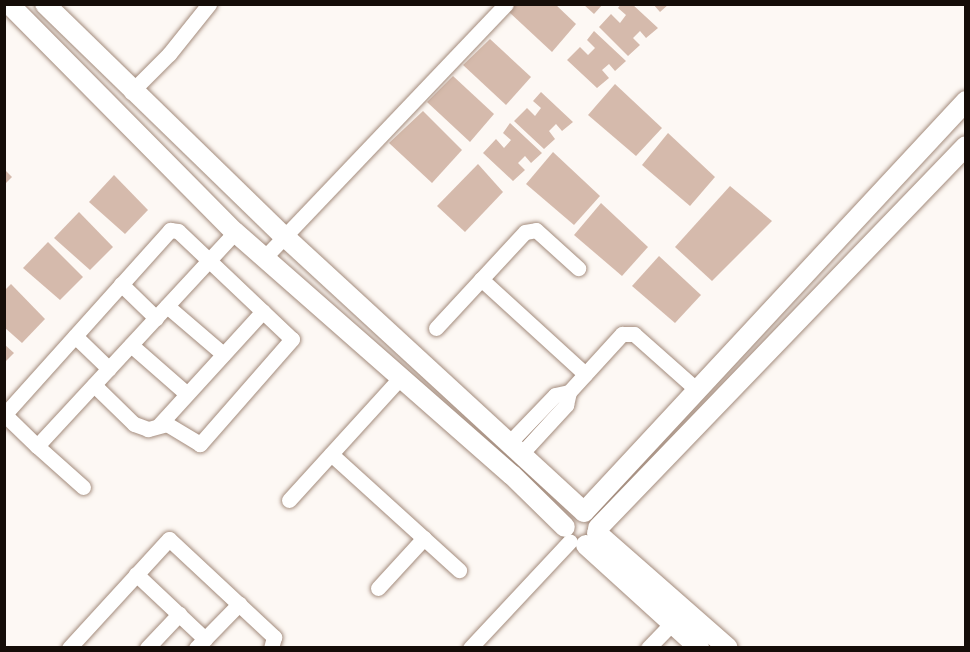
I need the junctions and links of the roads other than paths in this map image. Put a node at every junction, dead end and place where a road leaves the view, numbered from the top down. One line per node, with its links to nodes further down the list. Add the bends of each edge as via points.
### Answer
1 (9, 4): 8 (street)
2 (45, 4): 5 (street)
3 (209, 4): 5 (street, via 169,54)
4 (506, 4): 9 (street)
5 (131, 92): 9 (street)
6 (966, 101): 26 (street)
7 (966, 146): 36 (street)
8 (235, 232): 10 (street); 11 (street)
9 (285, 237): 10 (street); 31 (street)
10 (266, 257): 24 (street)
11 (209, 260): 14 (street, via 178,231 170,230); 15 (street); 16 (street)
12 (578, 268): 13 (street, via 531,229)
13 (481, 279): 18 (street); 23 (street)
14 (121, 284): 17 (street); 19 (street)
15 (167, 306): 17 (street); 21 (street)
16 (263, 311): 21 (street); 29 (street, via 292,339 200,444 167,424)
17 (156, 318): 20 (street)
18 (436, 328)
19 (75, 336): 22 (street); 28 (street)
20 (131, 345): 22 (street); 27 (street)
21 (223, 354): 27 (street)
22 (109, 369): 25 (street)
23 (585, 374): 26 (street, via 627,332); 31 (street, via 569,392 555,395)
24 (401, 377): 32 (street); 36 (street)
25 (94, 385): 29 (street, via 134,424 148,429); 30 (street)
26 (696, 389): 35 (street)
27 (188, 393): 29 (street)
28 (5, 415): 30 (street)
29 (159, 425)
30 (37, 446): 33 (street)
31 (515, 449): 35 (street)
32 (331, 454): 34 (street); 37 (street)
33 (83, 487)
34 (289, 500)
35 (584, 512): 36 (street, via 569,517)
36 (583, 535): 43 (street); 48 (street); 51 (street)
37 (424, 538): 38 (street); 40 (street)
38 (459, 570)
39 (136, 574): 41 (street, via 169,539); 42 (street); 45 (street)
40 (378, 588)
41 (239, 604): 44 (street); 47 (street, via 274,637)
42 (179, 614): 44 (street); 46 (street)
43 (672, 623): 49 (street); 50 (street)
44 (201, 643)
45 (69, 648)
46 (147, 648)
47 (271, 648)
48 (470, 648)
49 (648, 648)
50 (699, 648)
51 (728, 648)

